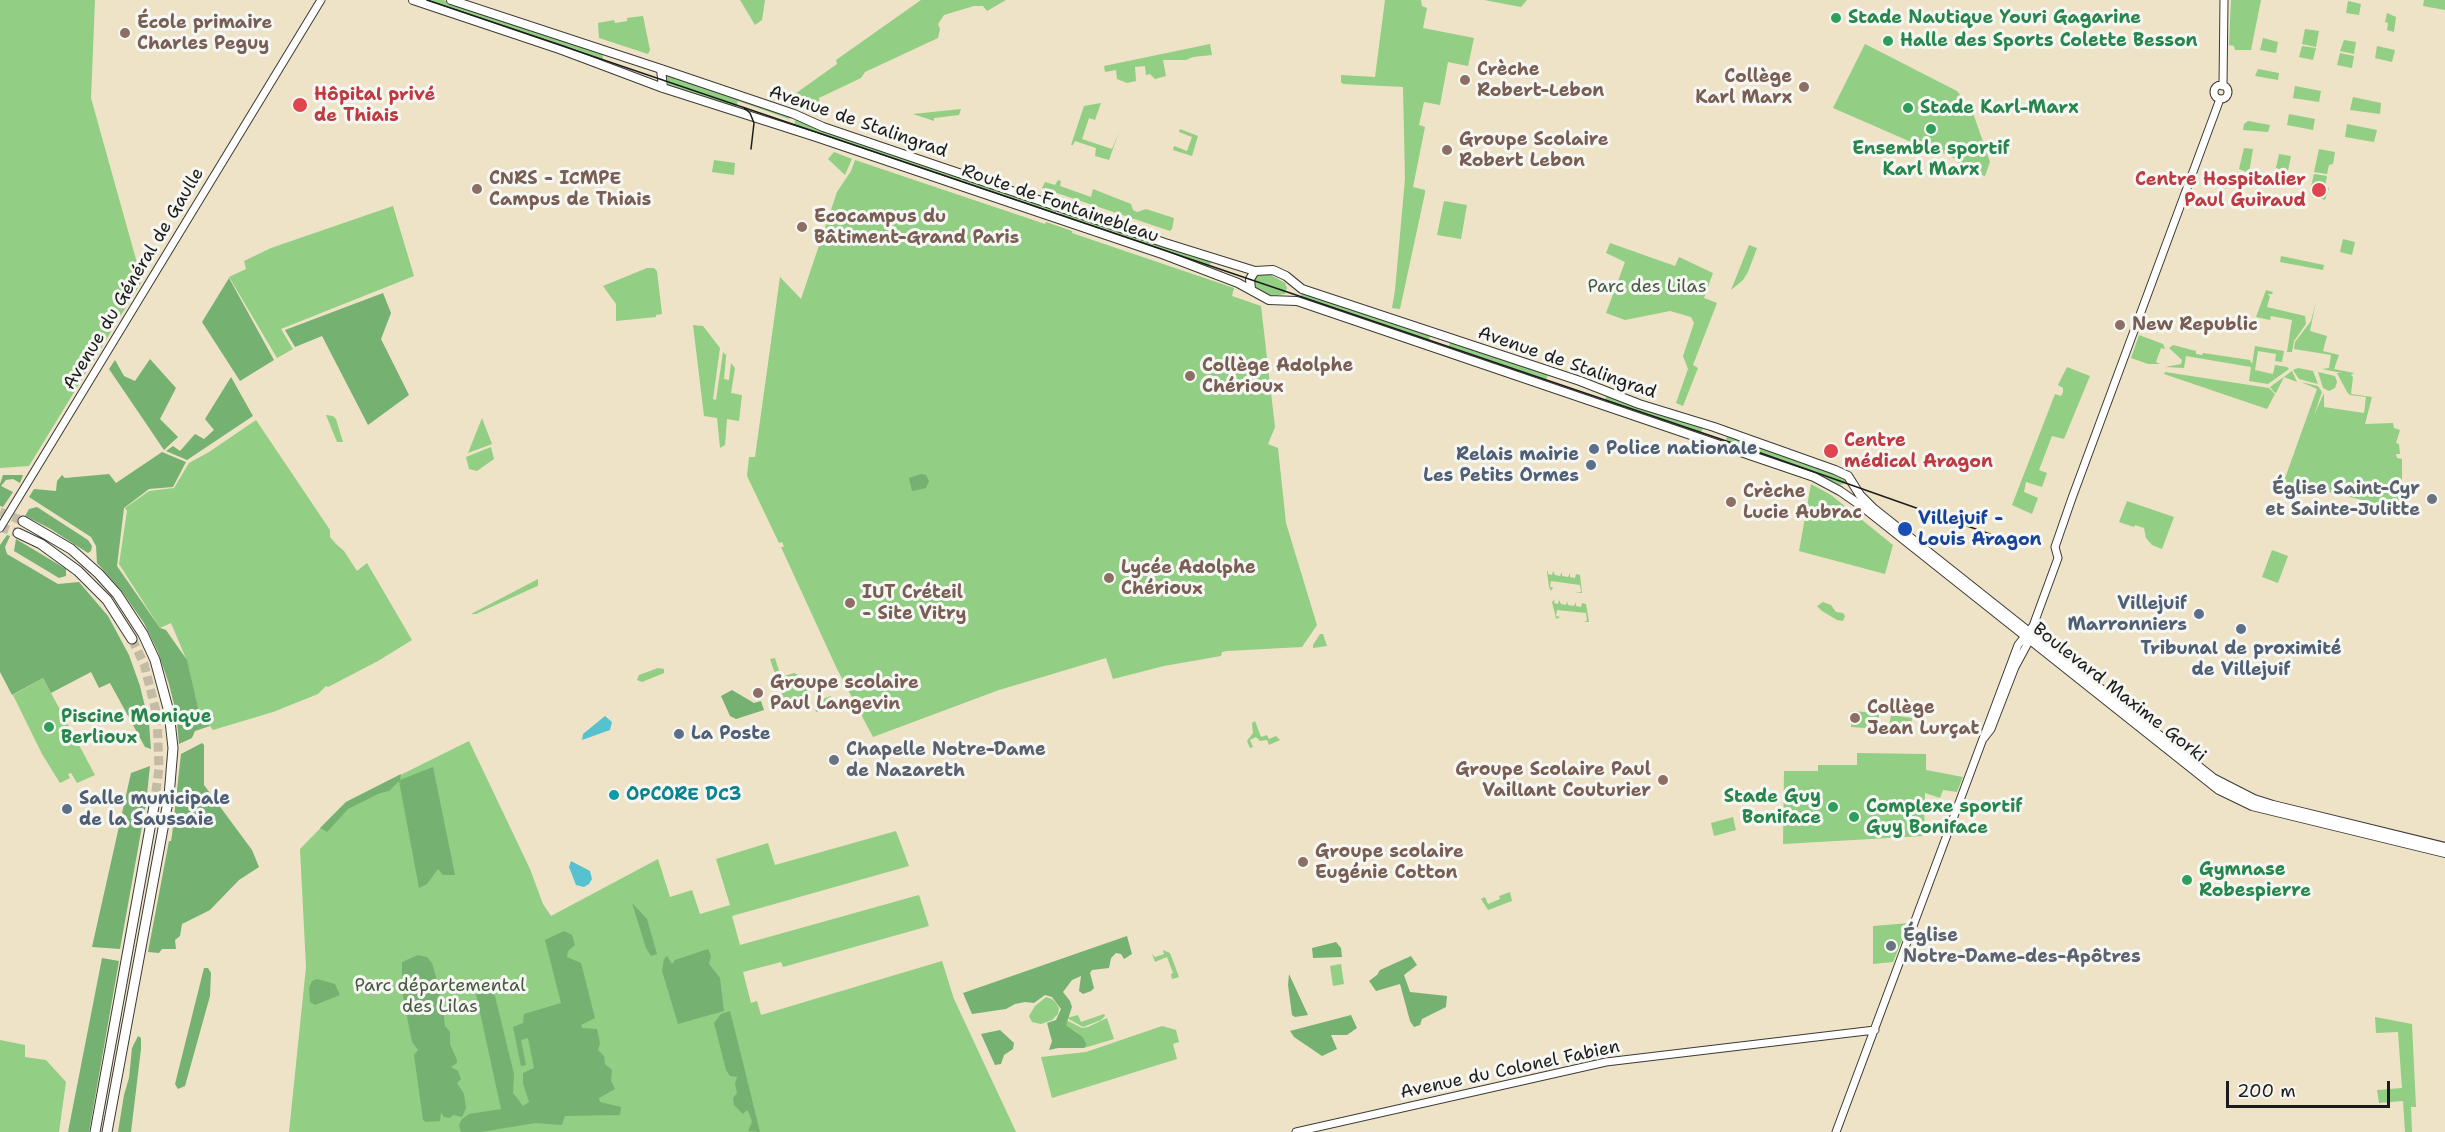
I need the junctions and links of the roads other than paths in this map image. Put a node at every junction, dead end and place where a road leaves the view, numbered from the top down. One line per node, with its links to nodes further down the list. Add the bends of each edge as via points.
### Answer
1 (321, 0): 6 (main road, Avenue du Général de Gaulle)
2 (326, 0): 6 (main road, Avenue du Général de Gaulle)
3 (413, 0): 8 (main road, Route de Fontainebleau)
4 (451, 0): 7 (main road, Avenue de Stalingrad)
5 (2224, 0): 18 (main road, via 2223,86 2214,91 2220,99 2055,547 2057,560)
6 (293, 45): 16 (main road, Avenue du Général de Gaulle)
7 (661, 69): 8 (main road); 9 (main road, Avenue de Stalingrad, via 1165,243)
8 (663, 88): 11 (main road, Route de Fontainebleau, via 1162,254)
9 (1255, 270): 10 (main road, via 1274,270); 11 (main road, via 1250,279)
10 (1290, 280): 12 (main road, via 1290,293); 13 (main road, Avenue de Stalingrad, via 1305,290)
11 (1251, 289): 12 (main road, via 1266,299)
12 (1279, 300): 14 (main road, Avenue de Stalingrad, via 1297,301)
13 (1835, 470): 18 (main road, Boulevard Maxime Gorki, via 1848,476 1874,509)
14 (1814, 477): 18 (main road, Boulevard Maxime Gorki, via 1863,507)
15 (23, 521): 27 (highway, via 71,549 117,594 155,660 169,712 173,748 169,796)
16 (0, 528)
17 (18, 533): 19 (highway, via 41,544 78,571 107,600)
18 (2026, 636): 20 (main road, Boulevard Maxime Gorki); 24 (main road)
19 (132, 639)
20 (2123, 710): 22 (main road, Boulevard Maxime Gorki, via 2201,769 2254,800); 23 (main road, Boulevard Maxime Gorki, via 2209,784 2234,799)
21 (154, 806): 26 (highway)
22 (2445, 847)
23 (2445, 853)
24 (1875, 1030): 25 (main road); 28 (main road, Avenue du Colonel Fabien, via 1606,1062)
25 (1856, 1084): 29 (main road); 30 (main road)
26 (95, 1132)
27 (107, 1132)
28 (1296, 1132)
29 (1836, 1132)
30 (1841, 1132)

